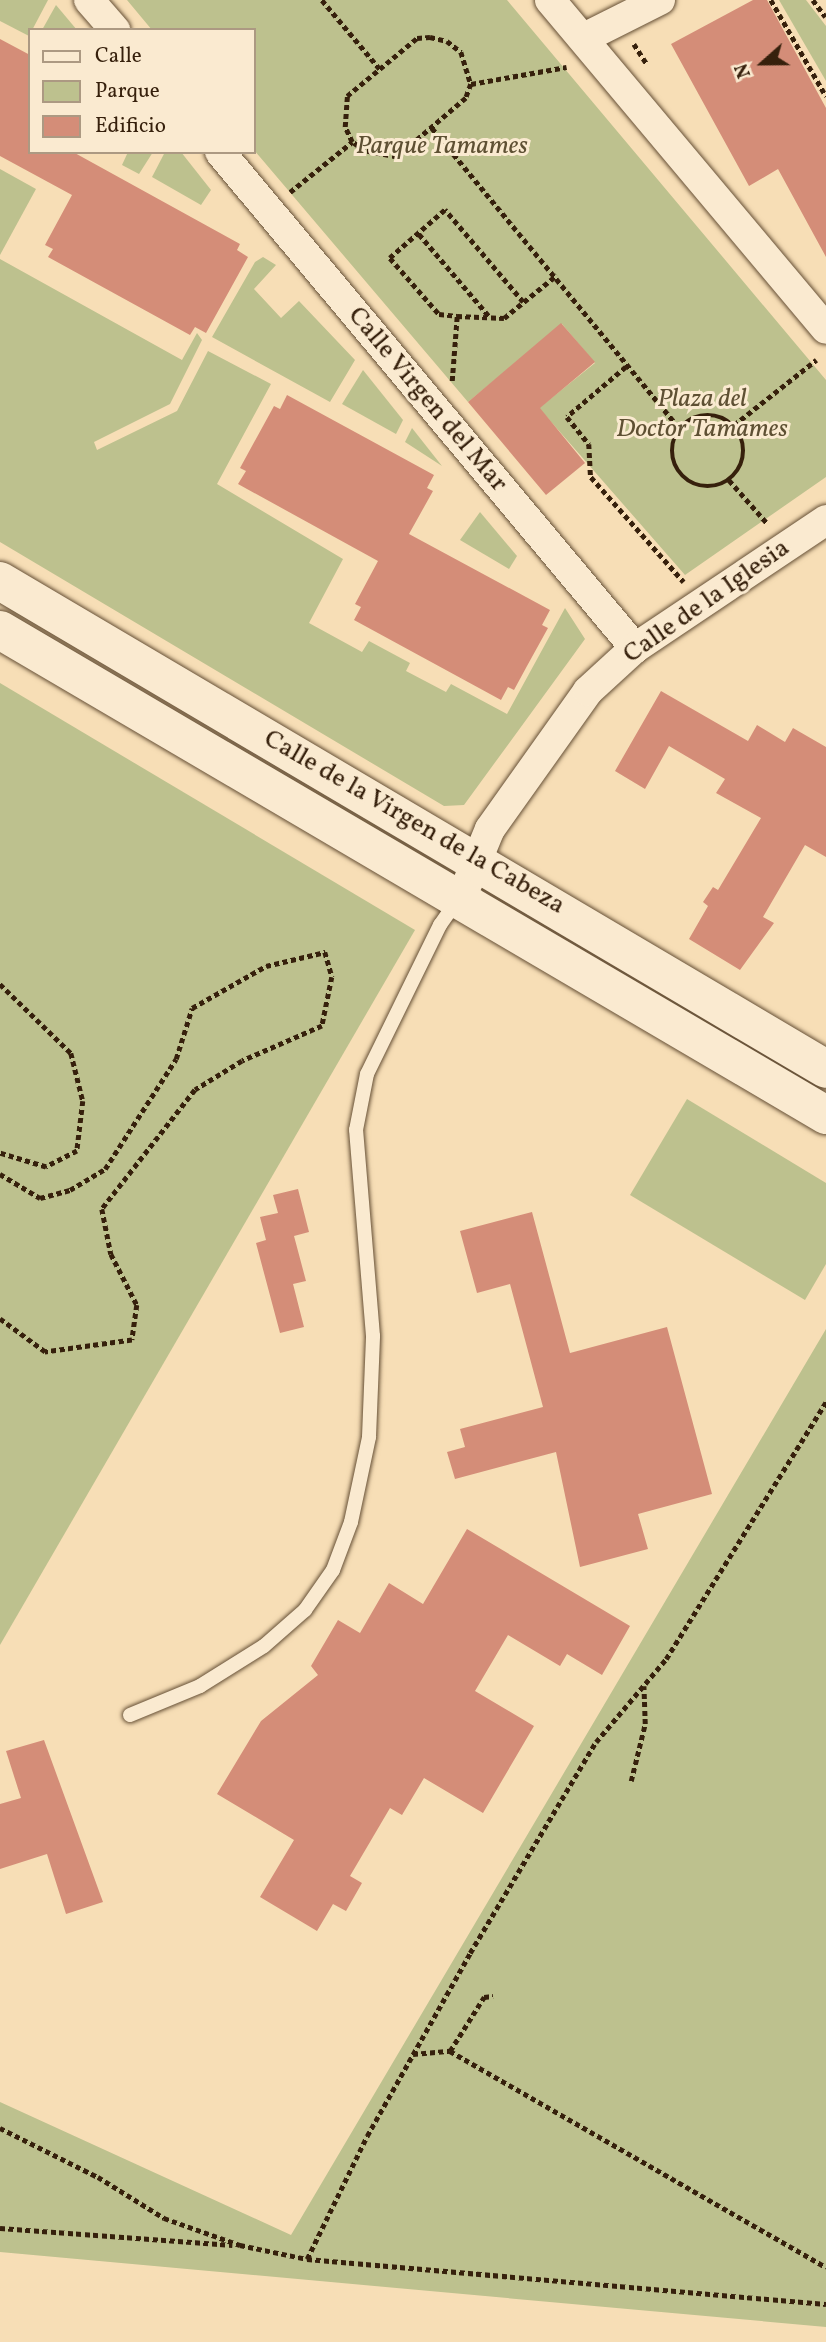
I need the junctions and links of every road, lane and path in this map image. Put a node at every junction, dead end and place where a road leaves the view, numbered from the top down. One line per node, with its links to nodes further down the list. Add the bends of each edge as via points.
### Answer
1 (89, 0): 8 (street)
2 (322, 0): 11 (path)
3 (550, 0): 9 (street)
4 (660, 0): 9 (street)
5 (771, 0): 13 (path)
6 (813, 0): 7 (path)
7 (826, 17)
8 (113, 28)
9 (584, 38): 23 (street)
10 (572, 66): 12 (path)
11 (380, 69): 12 (path, via 418,38 430,37 447,41 461,52); 15 (path, via 347,96 345,127)
12 (471, 84): 14 (path, via 466,99)
13 (826, 94)
14 (432, 128): 15 (path, via 397,157 381,158); 19 (path)
15 (352, 142): 17 (path)
16 (222, 154): 35 (street, Calle Virgen del Mar)
17 (286, 195)
18 (419, 234): 20 (path, via 445,210); 21 (path, via 390,258 439,314); 22 (path)
19 (556, 275): 20 (path); 25 (path)
20 (523, 302): 22 (path, via 504,318)
21 (457, 316): 22 (path); 26 (path)
22 (490, 317)
23 (826, 329)
24 (816, 360): 27 (path)
25 (626, 368): 28 (path); 33 (path, via 567,417 589,444 591,477)
26 (451, 390)
27 (734, 425): 28 (path, via 723,417 699,416); 29 (path, via 744,456)
28 (680, 429): 29 (path, via 673,452 681,474 701,486)
29 (729, 480): 31 (path)
30 (826, 520): 35 (street, Calle de la Iglesia)
31 (770, 526)
32 (0, 581): 36 (main road, Calle de la Virgen de la Cabeza)
33 (687, 586)
34 (0, 630): 37 (main road, Calle de la Virgen de la Cabeza)
35 (635, 648): 36 (street, Calle de la Iglesia, via 570,712 490,829)
36 (480, 861): 37 (street, Calle de la Iglesia); 39 (main road, Calle de la Virgen de la Cabeza)
37 (458, 900): 40 (main road, Calle de la Virgen de la Cabeza); 46 (lane, via 440,925 367,1074 356,1130 373,1336 369,1437 351,1522 333,1570 305,1610 264,1646 200,1686)
38 (0, 984): 41 (path, via 71,1052 83,1101 77,1151 46,1167)
39 (826, 1069)
40 (826, 1115)
41 (0, 1153)
42 (0, 1174): 43 (path, via 40,1199 105,1169 176,1059 192,1008 266,966 325,953 332,977 322,1026 242,1061 195,1090 102,1209 111,1255 137,1305 132,1340 45,1352)
43 (0, 1319)
44 (826, 1402): 45 (path, via 666,1659)
45 (644, 1686): 47 (path, via 645,1724); 50 (path, via 597,1742)
46 (130, 1715)
47 (631, 1781)
48 (493, 1996): 49 (path, via 484,1997)
49 (450, 2050): 50 (path); 55 (path)
50 (413, 2054): 54 (path)
51 (0, 2128): 53 (path, via 98,2177 164,2218)
52 (0, 2228): 53 (path)
53 (240, 2245): 54 (path)
54 (307, 2259): 56 (path)
55 (826, 2267)
56 (826, 2304)

